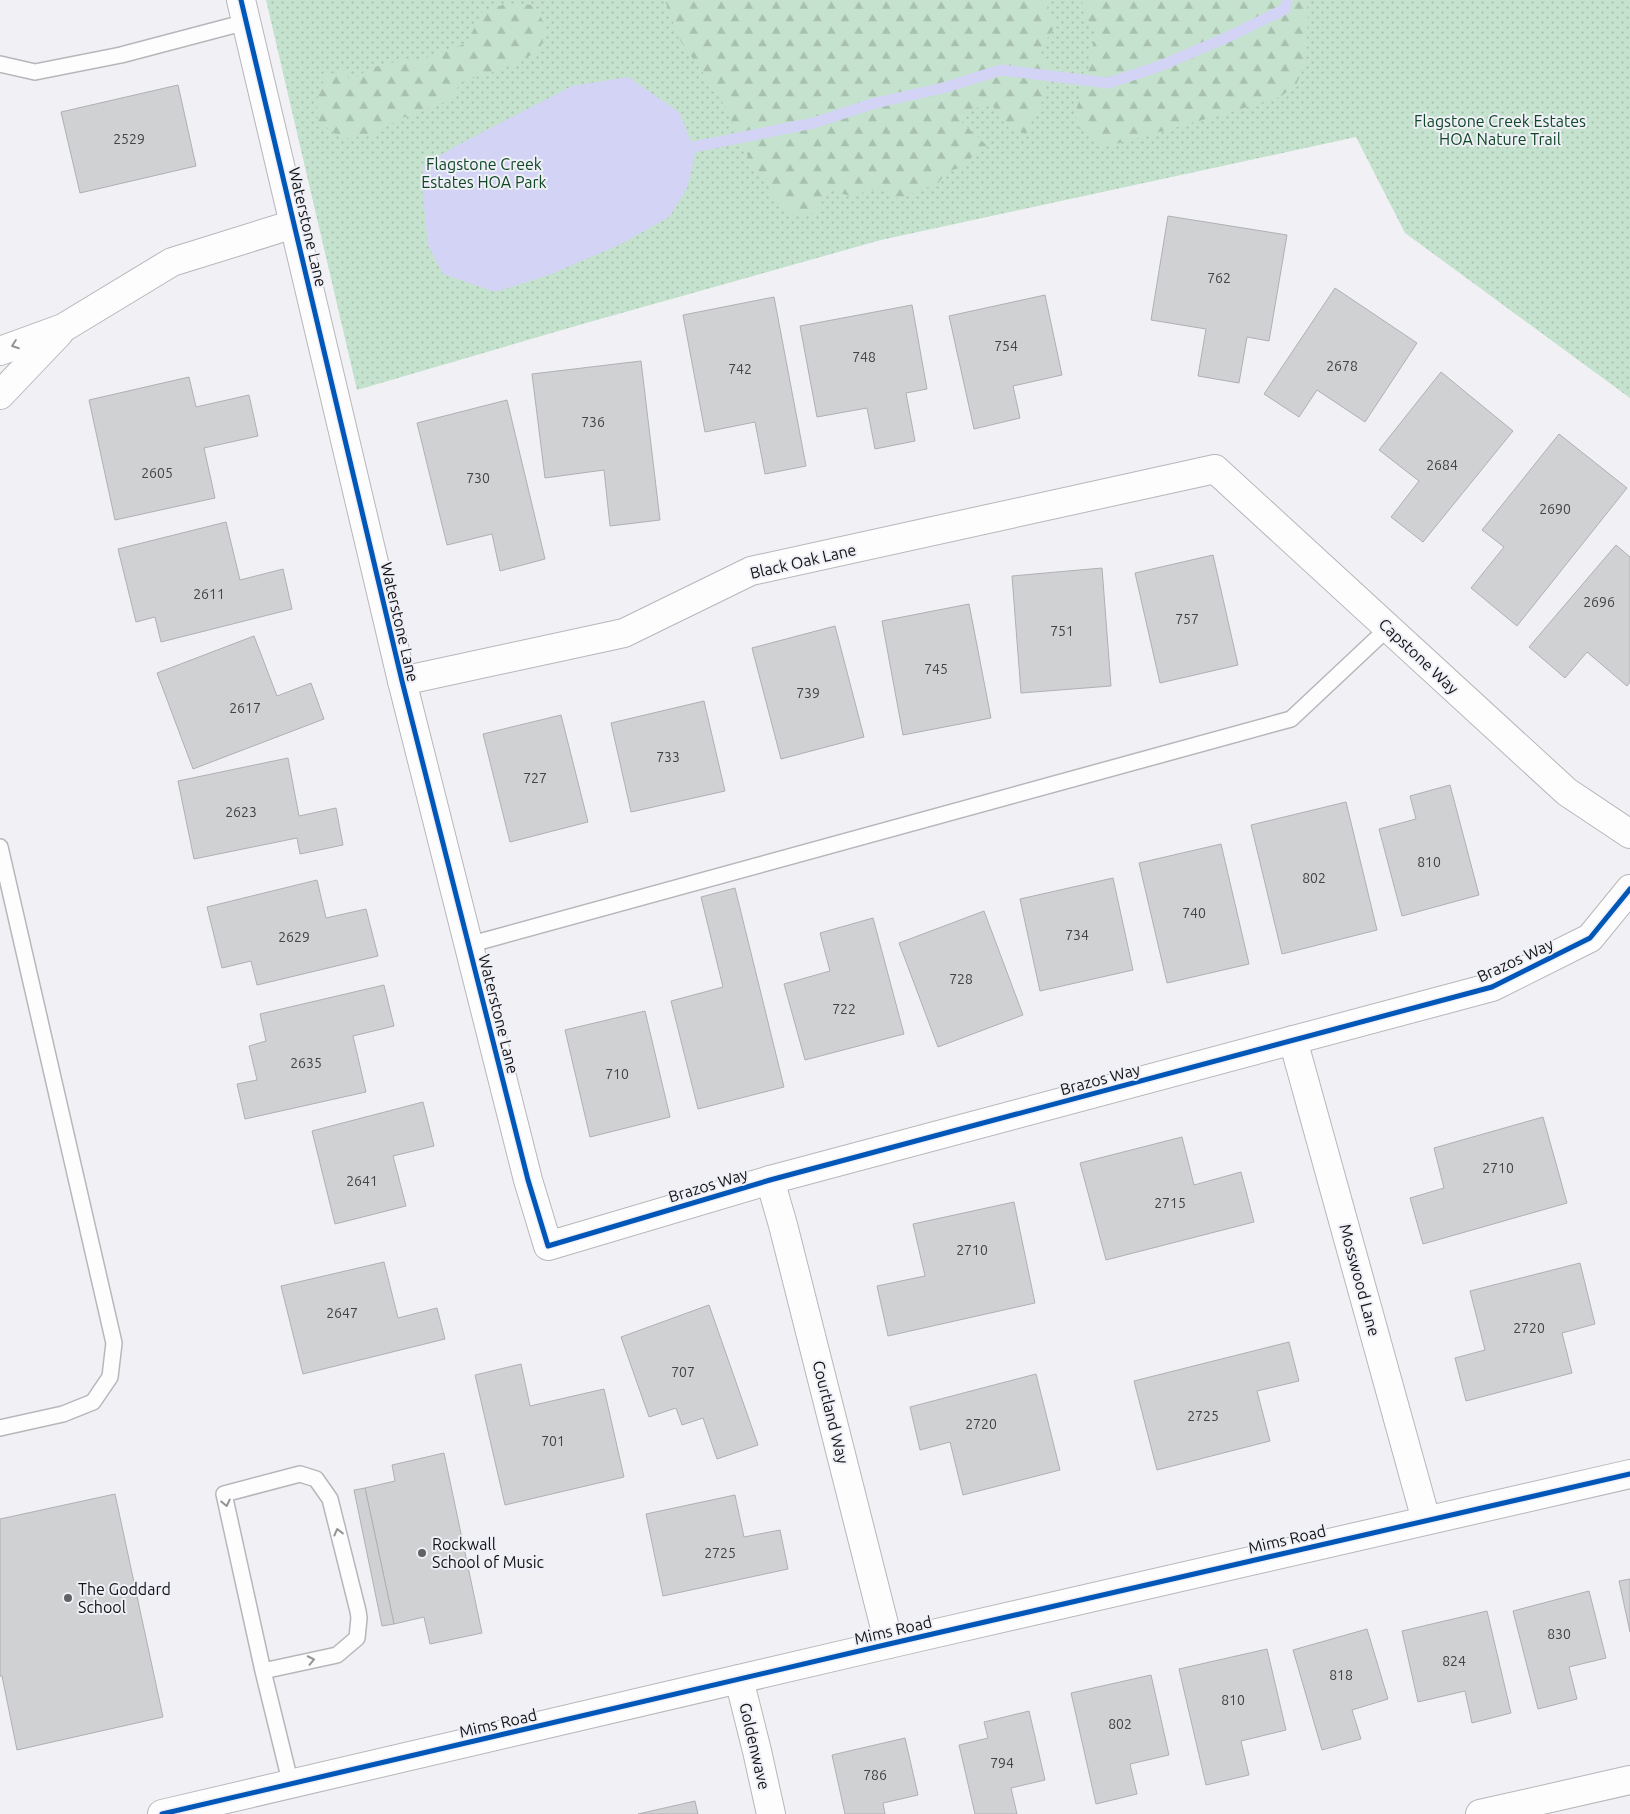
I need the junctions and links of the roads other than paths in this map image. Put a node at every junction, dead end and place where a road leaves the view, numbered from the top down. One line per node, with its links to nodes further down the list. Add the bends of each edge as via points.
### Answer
1 (244, 11): 2 (lane, via 121,55 35,72); 3 (street, Waterstone Lane)
2 (0, 64)
3 (294, 224): 4 (street, via 172,262); 9 (street, Waterstone Lane)
4 (63, 328): 5 (street, one-way to 5); 6 (street)
5 (0, 351)
6 (0, 395)
7 (1215, 469): 8 (street, Capstone Way); 9 (street, Black Oak Lane, via 751,571 624,633)
8 (1388, 628): 10 (street, Capstone Way, via 1567,792); 13 (lane, via 1291,719)
9 (402, 681): 13 (street, Waterstone Lane)
10 (1630, 834)
11 (0, 847): 17 (lane, via 114,1343 110,1377 94,1402 63,1414)
12 (1630, 889): 14 (street, Brazos Way, via 1590,938 1492,988)
13 (468, 945): 16 (street, Waterstone Lane)
14 (1293, 1040): 15 (street, Brazos Way); 19 (street, Mosswood Lane)
15 (770, 1180): 16 (street, Brazos Way); 20 (street, Courtland Way)
16 (548, 1246)
17 (0, 1428)
18 (1630, 1474): 19 (street, Mims Road)
19 (1426, 1520): 20 (street, Mims Road)
20 (889, 1644): 22 (street, Mims Road)
21 (263, 1671): 21 (lane, one-way to 21, via 337,1655 357,1638 359,1618 330,1499 316,1479 300,1474 224,1494); 24 (lane)
22 (739, 1679): 24 (street, Mims Road); 26 (street, Goldenwave)
23 (1630, 1780): 27 (street)
24 (291, 1785): 25 (street, Mims Road)
25 (162, 1814)
26 (771, 1814)
27 (1480, 1814)

